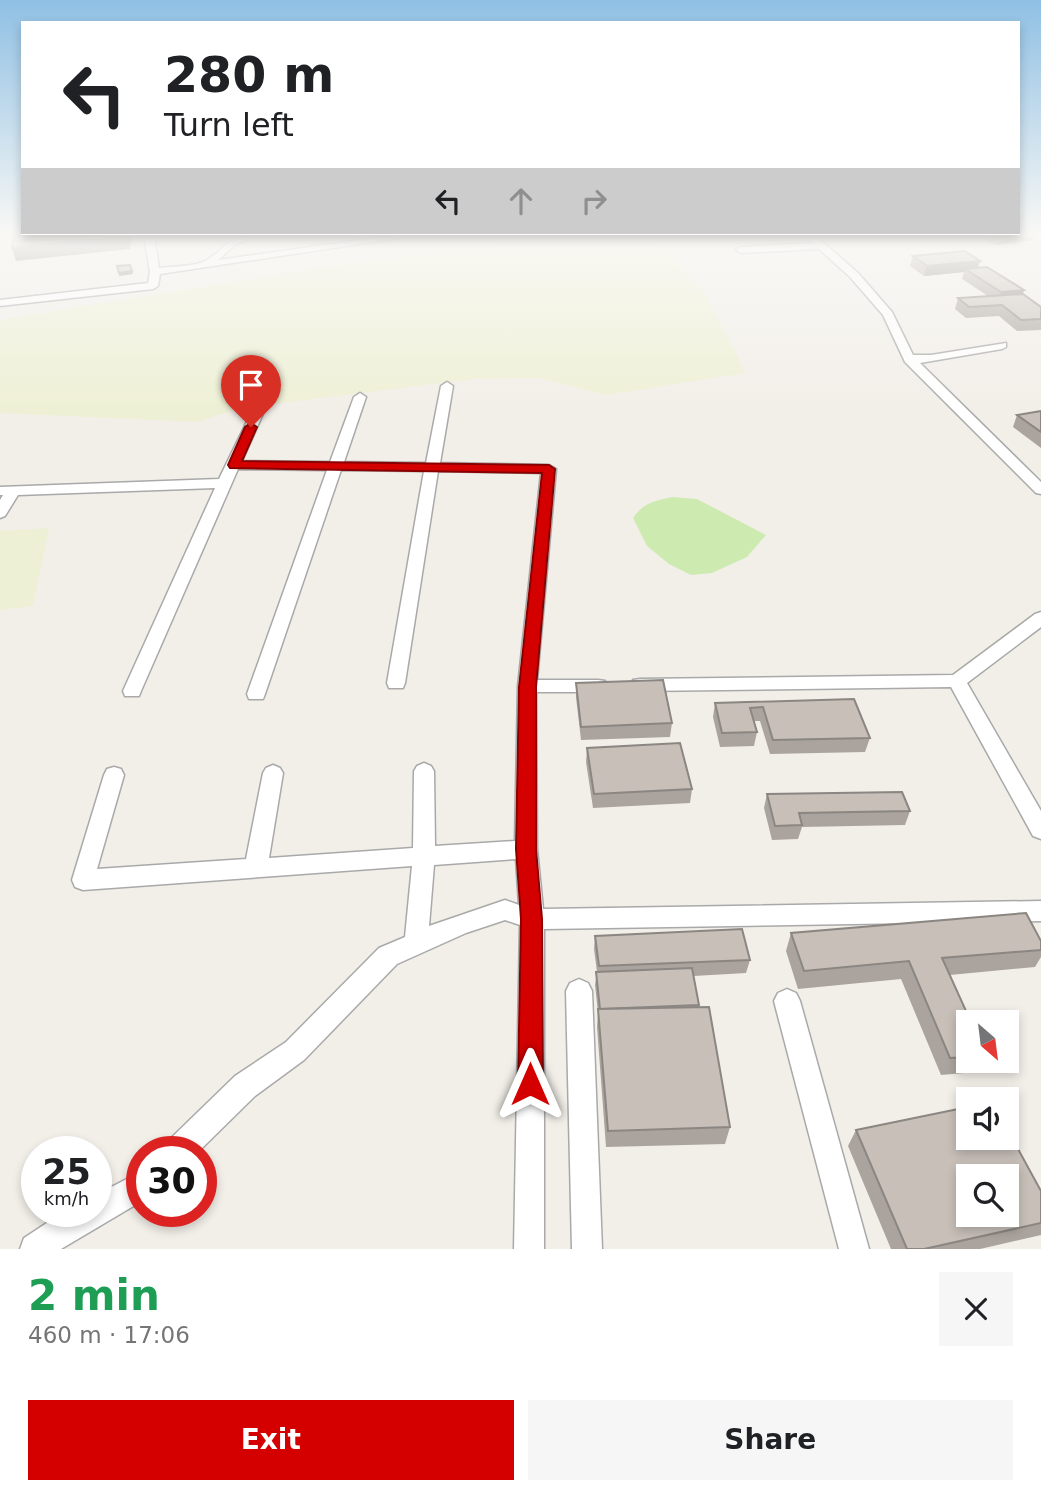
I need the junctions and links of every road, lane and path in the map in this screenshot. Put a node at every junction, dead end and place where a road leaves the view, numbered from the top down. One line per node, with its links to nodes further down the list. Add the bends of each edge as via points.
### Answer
1 (78, 294): 3 (street)
2 (871, 294): 5 (street, via 888,314)
3 (0, 303)
4 (1002, 345): 5 (street)
5 (909, 359): 13 (street)
6 (447, 386): 10 (street)
7 (360, 397): 11 (street)
8 (260, 407): 9 (street)
9 (234, 465): 11 (street); 12 (street)
10 (432, 467): 11 (street); 18 (street); 19 (street, via 549,469)
11 (333, 468): 21 (street)
12 (224, 483): 14 (street); 20 (street)
13 (1041, 490)
14 (7, 491): 15 (street)
15 (0, 513)
16 (1041, 618): 17 (street)
17 (957, 681): 19 (street); 25 (street)
18 (396, 683)
19 (527, 687): 26 (street)
20 (132, 691)
21 (256, 694)
22 (424, 771): 27 (street)
23 (273, 773): 28 (street)
24 (114, 775): 28 (street, via 83,880)
25 (1041, 830)
26 (526, 849): 27 (street); 30 (street)
27 (424, 856): 28 (street); 31 (street)
28 (256, 868)
29 (1041, 911): 30 (street)
30 (531, 919): 31 (street, via 505,910); 37 (street)
31 (416, 943): 34 (street, via 388,956 295,1051 245,1086)
32 (579, 991): 38 (street)
33 (787, 1001): 39 (street)
34 (193, 1136)
35 (68, 1227): 36 (street)
36 (35, 1249)
37 (529, 1249)
38 (587, 1249)
39 (854, 1249)

